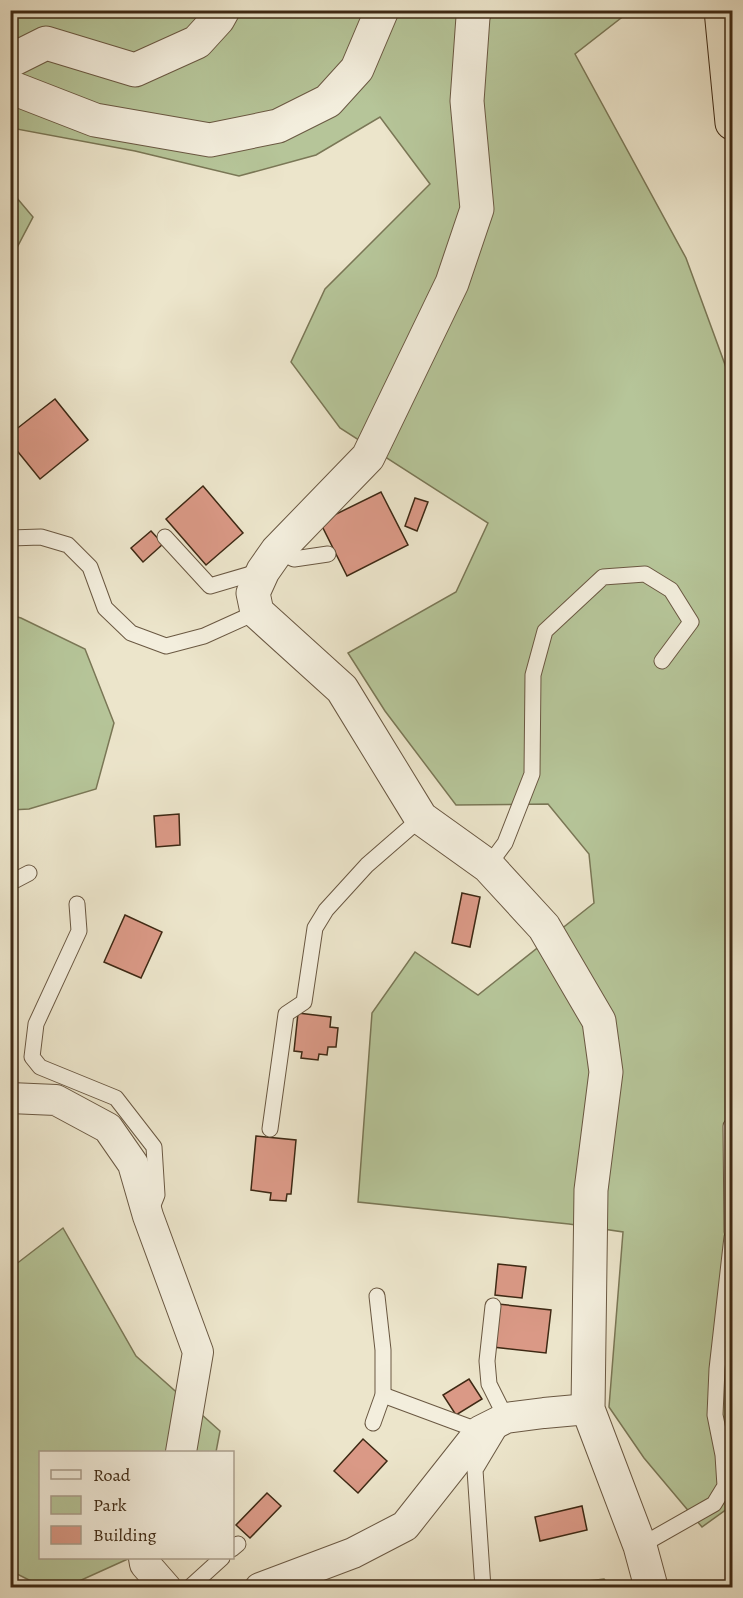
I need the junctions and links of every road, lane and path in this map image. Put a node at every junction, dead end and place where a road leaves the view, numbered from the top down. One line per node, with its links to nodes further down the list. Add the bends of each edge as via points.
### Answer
1 (382, 10): 6 (street, via 357,69 328,101 278,126 210,140 96,120)
2 (475, 10): 11 (street, via 467,101 477,209 452,283 368,457)
3 (721, 10): 7 (highway)
4 (226, 14): 5 (street, via 197,42 135,70 46,43)
5 (10, 61)
6 (10, 87)
7 (732, 123)
8 (165, 537): 11 (lane, via 210,586)
9 (10, 538): 12 (lane, via 41,537 68,545 90,567 105,608 131,633 166,646 204,636)
10 (327, 554): 11 (lane)
11 (270, 561): 12 (street, via 253,593)
12 (257, 612): 14 (street, via 342,689)
13 (662, 661): 15 (lane, via 691,622 671,590 645,574 603,577 545,631 533,675 532,774 505,843)
14 (421, 818): 15 (street); 21 (lane, via 367,865 315,928 304,1002 286,1014)
15 (488, 866): 28 (street, via 544,927 599,1021 606,1072 591,1190)
16 (29, 873): 17 (lane)
17 (10, 883)
18 (77, 904): 22 (lane, via 79,931 36,1024 32,1057 40,1067 116,1098 154,1147 156,1195)
19 (10, 1098): 22 (street, via 56,1100 108,1128 133,1164)
20 (731, 1126): 23 (lane)
21 (270, 1129)
22 (148, 1216): 31 (street, via 198,1352)
23 (732, 1232)
24 (732, 1237): 32 (lane, via 715,1415 724,1486 714,1504)
25 (377, 1296): 27 (lane, via 383,1350)
26 (493, 1306): 30 (lane, via 487,1361)
27 (382, 1395): 29 (lane); 30 (lane)
28 (588, 1409): 30 (street); 32 (street)
29 (373, 1424)
30 (493, 1424): 33 (street, via 405,1526); 40 (lane, via 474,1470)
31 (181, 1451)
32 (640, 1546): 41 (street)
33 (353, 1553): 38 (street); 39 (street)
34 (144, 1559): 36 (street)
35 (220, 1559): 37 (lane)
36 (166, 1587)
37 (189, 1587)
38 (260, 1587)
39 (324, 1587)
40 (483, 1587)
41 (650, 1587)

